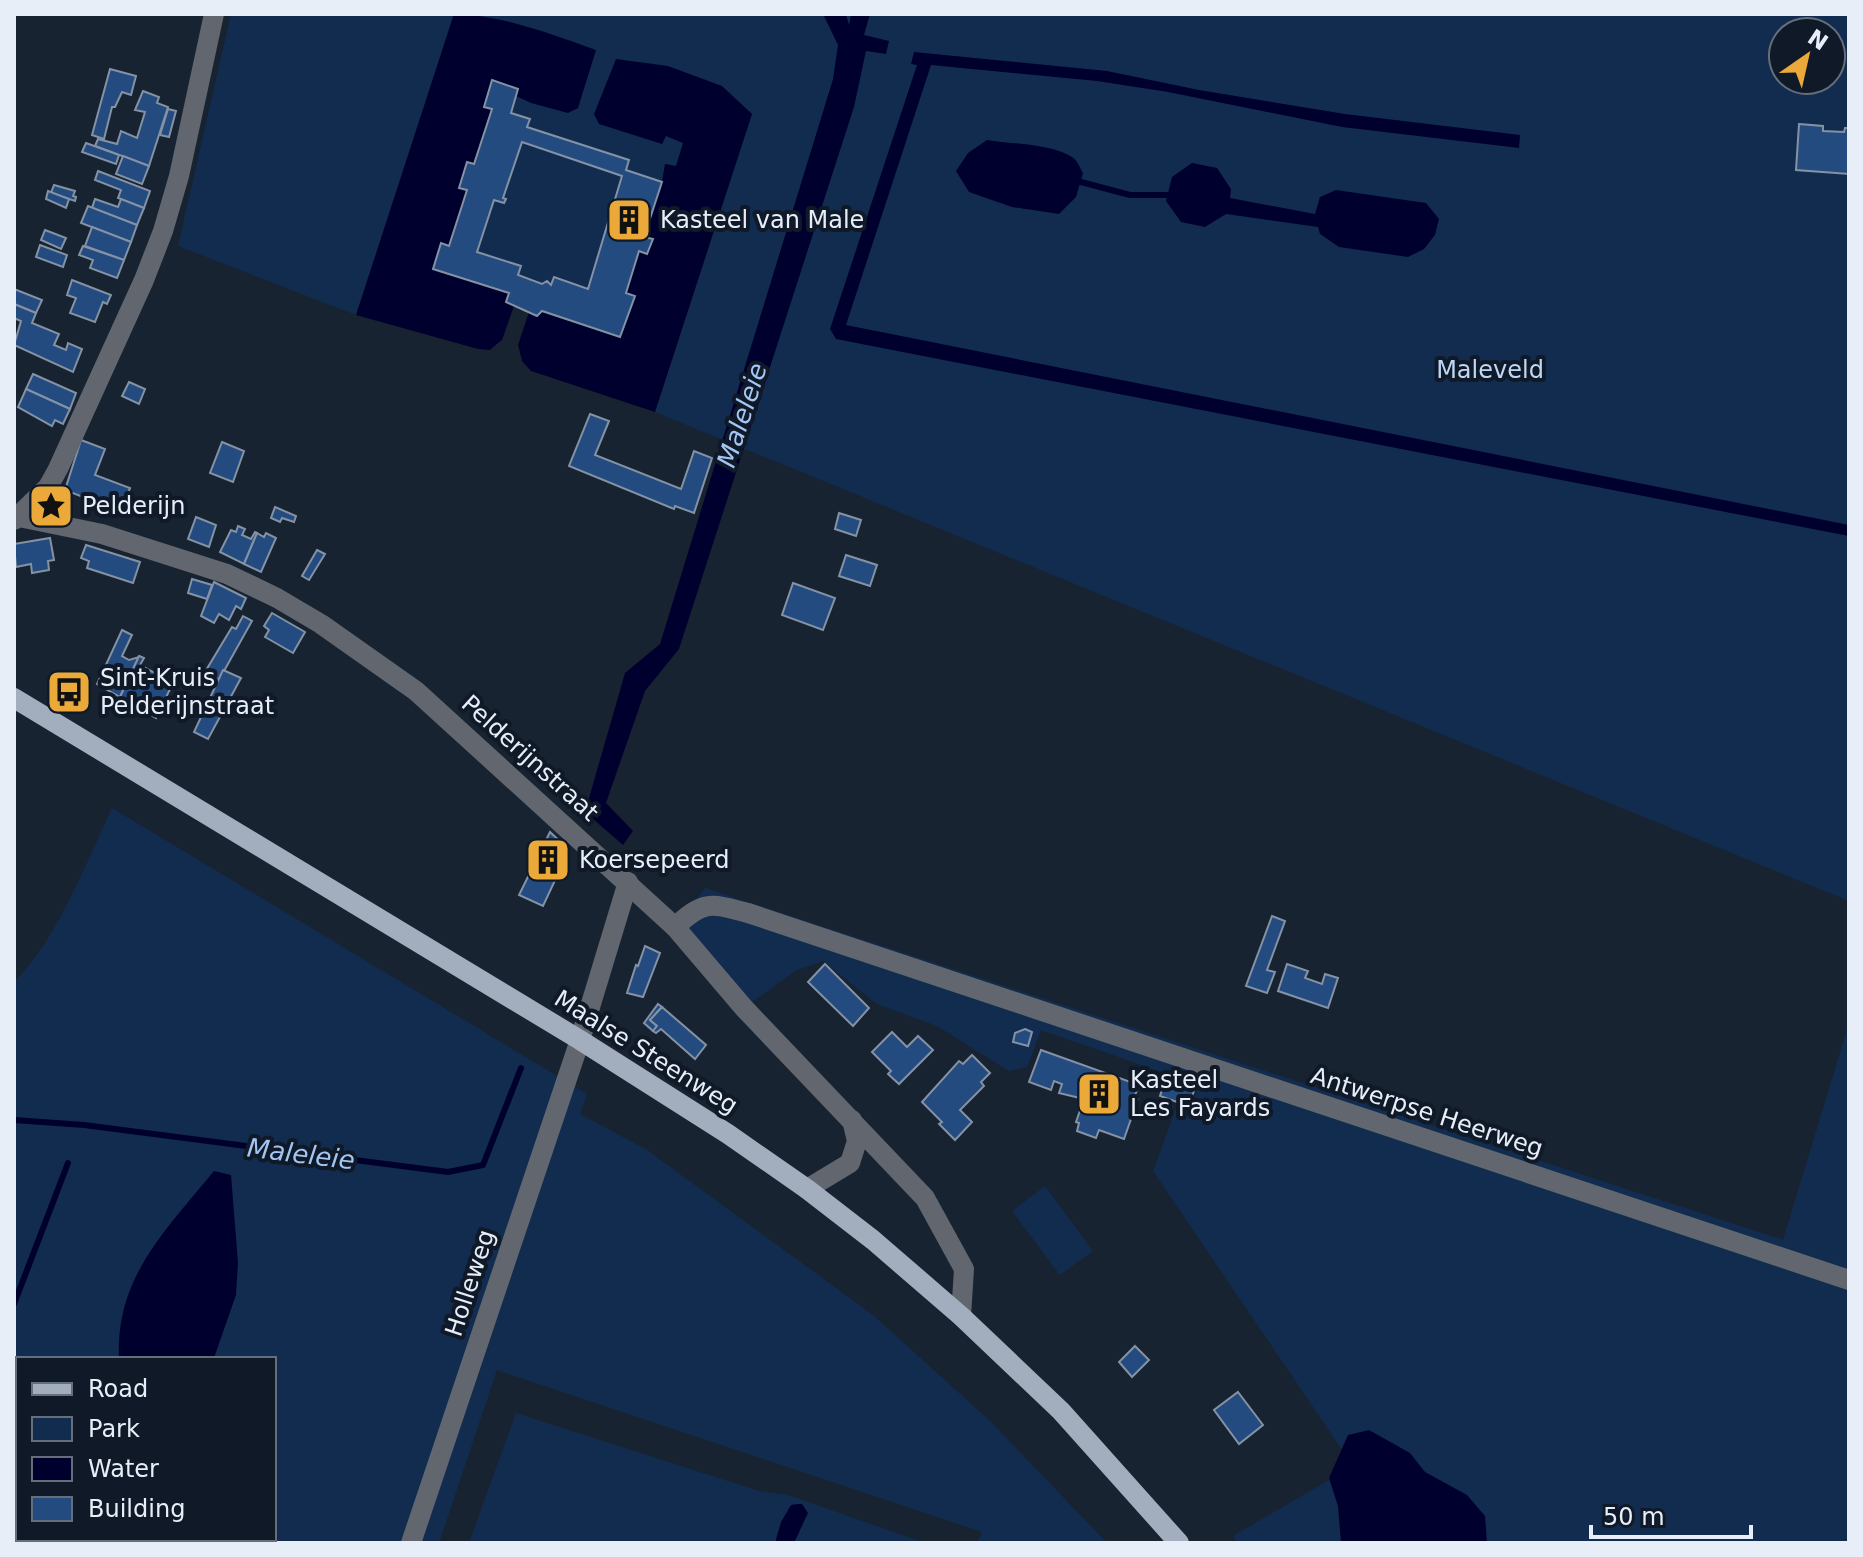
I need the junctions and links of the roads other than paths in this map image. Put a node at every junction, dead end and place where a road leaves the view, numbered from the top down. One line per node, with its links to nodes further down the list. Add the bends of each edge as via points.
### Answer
1 (214, 14): 2 (street, via 179,176 156,252 58,469)
2 (17, 518): 4 (street, Pelderijnstraat, via 102,534 227,574 321,624 416,691)
3 (14, 698): 6 (main road, Maalse Steenweg)
4 (628, 882): 5 (street, Pelderijnstraat); 6 (street, Holleweg)
5 (675, 927): 7 (street, Pelderijnstraat); 9 (street, Antwerpse Heerweg, via 694,909 708,906 748,913)
6 (580, 1040): 8 (main road, Maalse Steenweg); 11 (street, Holleweg)
7 (852, 1120): 8 (street, via 857,1141 850,1163); 10 (street, Pelderijnstraat, via 925,1198 964,1269)
8 (807, 1189): 10 (main road, Maalse Steenweg)
9 (1849, 1280)
10 (961, 1316): 12 (main road, Maalse Steenweg, via 1061,1411)
11 (411, 1543)
12 (1179, 1543)

